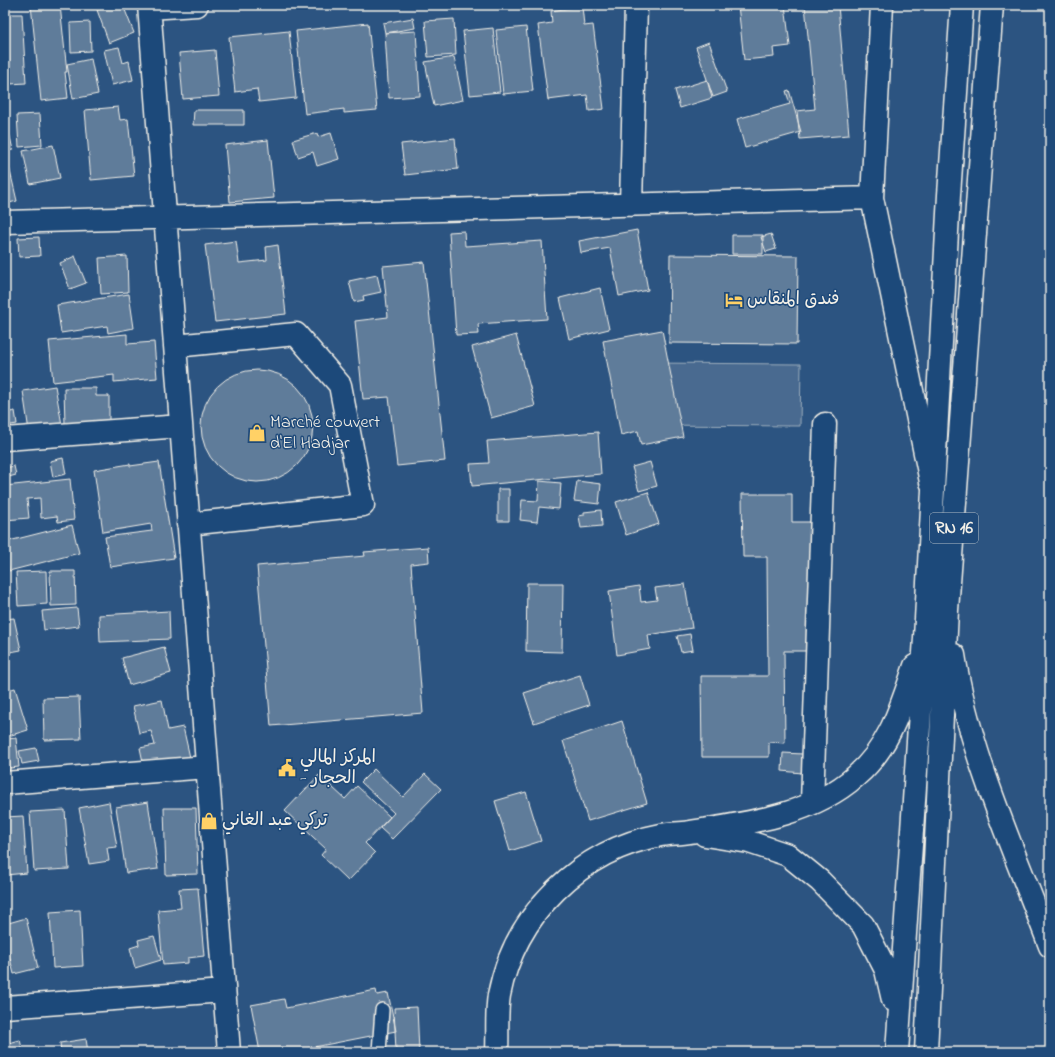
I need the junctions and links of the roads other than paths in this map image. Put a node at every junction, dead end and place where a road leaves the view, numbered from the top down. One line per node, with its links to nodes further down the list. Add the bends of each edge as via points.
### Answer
1 (197, 5): 6 (main road)
2 (636, 5): 8 (main road)
3 (882, 5): 7 (main road)
4 (962, 5): 15 (main road, RN 16, via 949,195)
5 (992, 5): 17 (main road, RN 16)
6 (149, 7): 9 (main road)
7 (872, 198): 8 (main road); 15 (main road)
8 (631, 204): 9 (main road)
9 (165, 218): 10 (main road); 11 (main road)
10 (5, 222)
11 (175, 346): 13 (main road); 16 (main road, via 296,334 340,385 363,505)
12 (825, 424): 21 (main road)
13 (181, 426): 14 (main road); 16 (main road)
14 (5, 439)
15 (934, 492): 18 (main road, RN 16)
16 (188, 524): 19 (main road)
17 (948, 610): 23 (main road, via 958,680 979,754); 32 (main road, RN 16)
18 (925, 638): 21 (main road, via 896,721 884,745 857,775 828,797); 27 (main road, RN 16)
19 (207, 767): 20 (main road); 24 (main road)
20 (5, 783)
21 (812, 804): 22 (main road, via 786,814)
22 (688, 832): 27 (main road, via 749,842 788,855 820,881 863,926 886,970); 28 (main road, via 635,841 610,851 586,864 565,880 546,900 529,921 506,970 498,1009)
23 (1050, 946)
24 (224, 991): 25 (main road); 29 (main road)
25 (5, 1007)
26 (382, 1010): 30 (lane)
27 (899, 1022): 31 (main road, RN 16)
28 (497, 1051)
29 (229, 1052)
30 (380, 1052)
31 (897, 1052)
32 (926, 1052)

